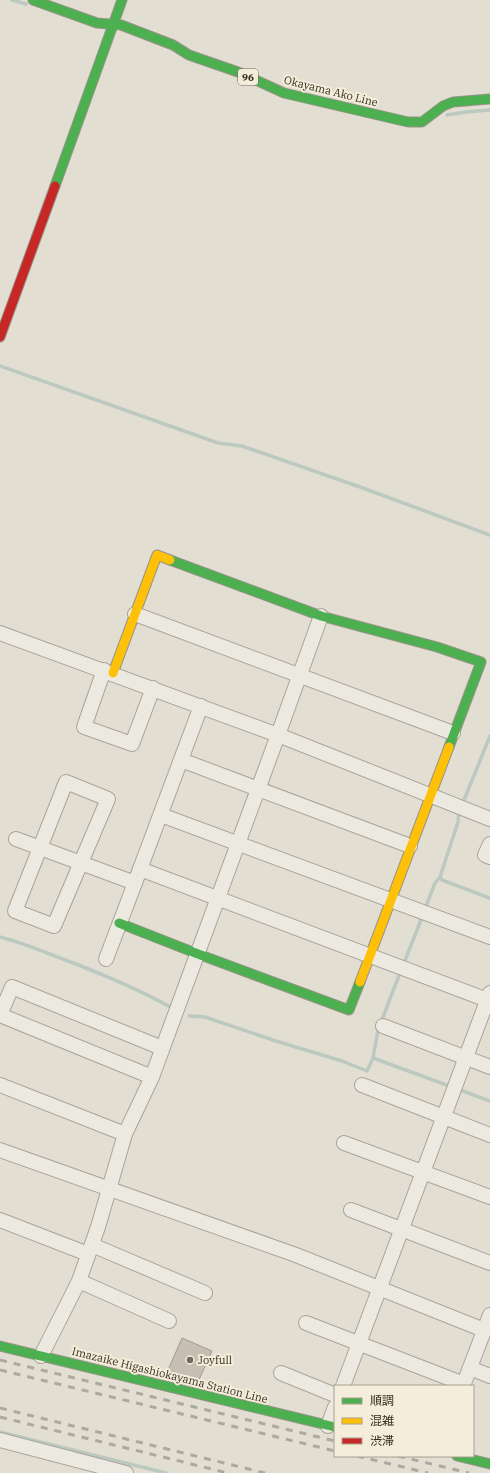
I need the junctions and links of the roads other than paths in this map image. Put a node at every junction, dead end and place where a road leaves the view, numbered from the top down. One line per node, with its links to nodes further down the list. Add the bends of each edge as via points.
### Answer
1 (33, 0): 3 (street, Okayama Ako Line / 96, via 97,23)
2 (122, 0): 3 (street)
3 (113, 24): 4 (street, Okayama Ako Line / 96, via 121,24 284,93 408,122 422,122 443,106 453,102); 5 (street)
4 (490, 99)
5 (0, 337)
6 (135, 614): 7 (street, via 157,555); 9 (street); 10 (street)
7 (321, 616): 10 (street); 13 (street, via 437,647 481,662)
8 (0, 633): 9 (street)
9 (109, 672): 11 (street); 11 (street, via 84,726 98,732 132,744)
10 (300, 675): 13 (street); 14 (street)
11 (153, 688): 12 (street)
12 (201, 706): 14 (street); 15 (street)
13 (453, 733): 17 (street)
14 (278, 735): 16 (street); 17 (street)
15 (181, 760): 16 (street); 18 (street)
16 (258, 790): 21 (street); 23 (street)
17 (430, 795): 19 (street); 23 (street)
18 (161, 815): 21 (street); 27 (street)
19 (490, 819)
20 (16, 840): 24 (street)
21 (238, 844): 29 (street); 30 (street)
22 (490, 844): 25 (street, via 486,855)
23 (410, 846): 30 (street)
24 (40, 848): 26 (street); 26 (street, via 15,911 54,926); 26 (street, via 66,782 108,799)
25 (490, 857)
26 (81, 863): 28 (street)
27 (140, 870): 28 (street); 29 (street)
28 (135, 882): 31 (street)
29 (218, 899): 33 (street); 34 (street)
30 (390, 900): 32 (street); 34 (street)
31 (119, 923): 33 (street); 35 (street)
32 (490, 937)
33 (198, 954): 34 (street, via 350,1010); 39 (street)
34 (370, 956): 36 (street)
35 (106, 959)
36 (489, 998): 40 (street)
37 (0, 1015): 39 (street, via 12,987); 42 (street)
38 (384, 1026): 40 (street)
39 (162, 1048): 42 (street)
40 (466, 1058): 41 (street); 45 (street)
41 (490, 1067)
42 (152, 1077): 46 (street)
43 (0, 1085): 46 (street)
44 (362, 1086): 45 (street)
45 (443, 1117): 47 (street); 50 (street)
46 (125, 1134): 51 (street)
47 (490, 1135)
48 (344, 1143): 50 (street)
49 (0, 1150): 51 (street)
50 (422, 1172): 52 (street); 55 (street)
51 (110, 1189): 56 (street); 59 (street, via 296,1255)
52 (490, 1197)
53 (351, 1210): 55 (street)
54 (0, 1220): 56 (street)
55 (400, 1230): 57 (street); 59 (street)
56 (90, 1250): 58 (street); 60 (street)
57 (490, 1263)
58 (79, 1281): 62 (street); 67 (street)
59 (379, 1288): 64 (street); 65 (street)
60 (205, 1294)
61 (490, 1316): 64 (street)
62 (169, 1321)
63 (306, 1323): 65 (street)
64 (484, 1330): 68 (street)
65 (358, 1343): 71 (street); 72 (street)
66 (0, 1346): 67 (street, Imazaike Higashiokayama Station Line)
67 (40, 1356): 75 (street, Imazaike Higashiokayama Station Line)
68 (470, 1368): 70 (street); 72 (street)
69 (281, 1373): 73 (street)
70 (490, 1376)
71 (343, 1385)
72 (464, 1385)
73 (334, 1395)
74 (334, 1413): 75 (street)
75 (332, 1426)
76 (0, 1440): 79 (street)
77 (461, 1457): 78 (street)
78 (490, 1464)
79 (126, 1473)

